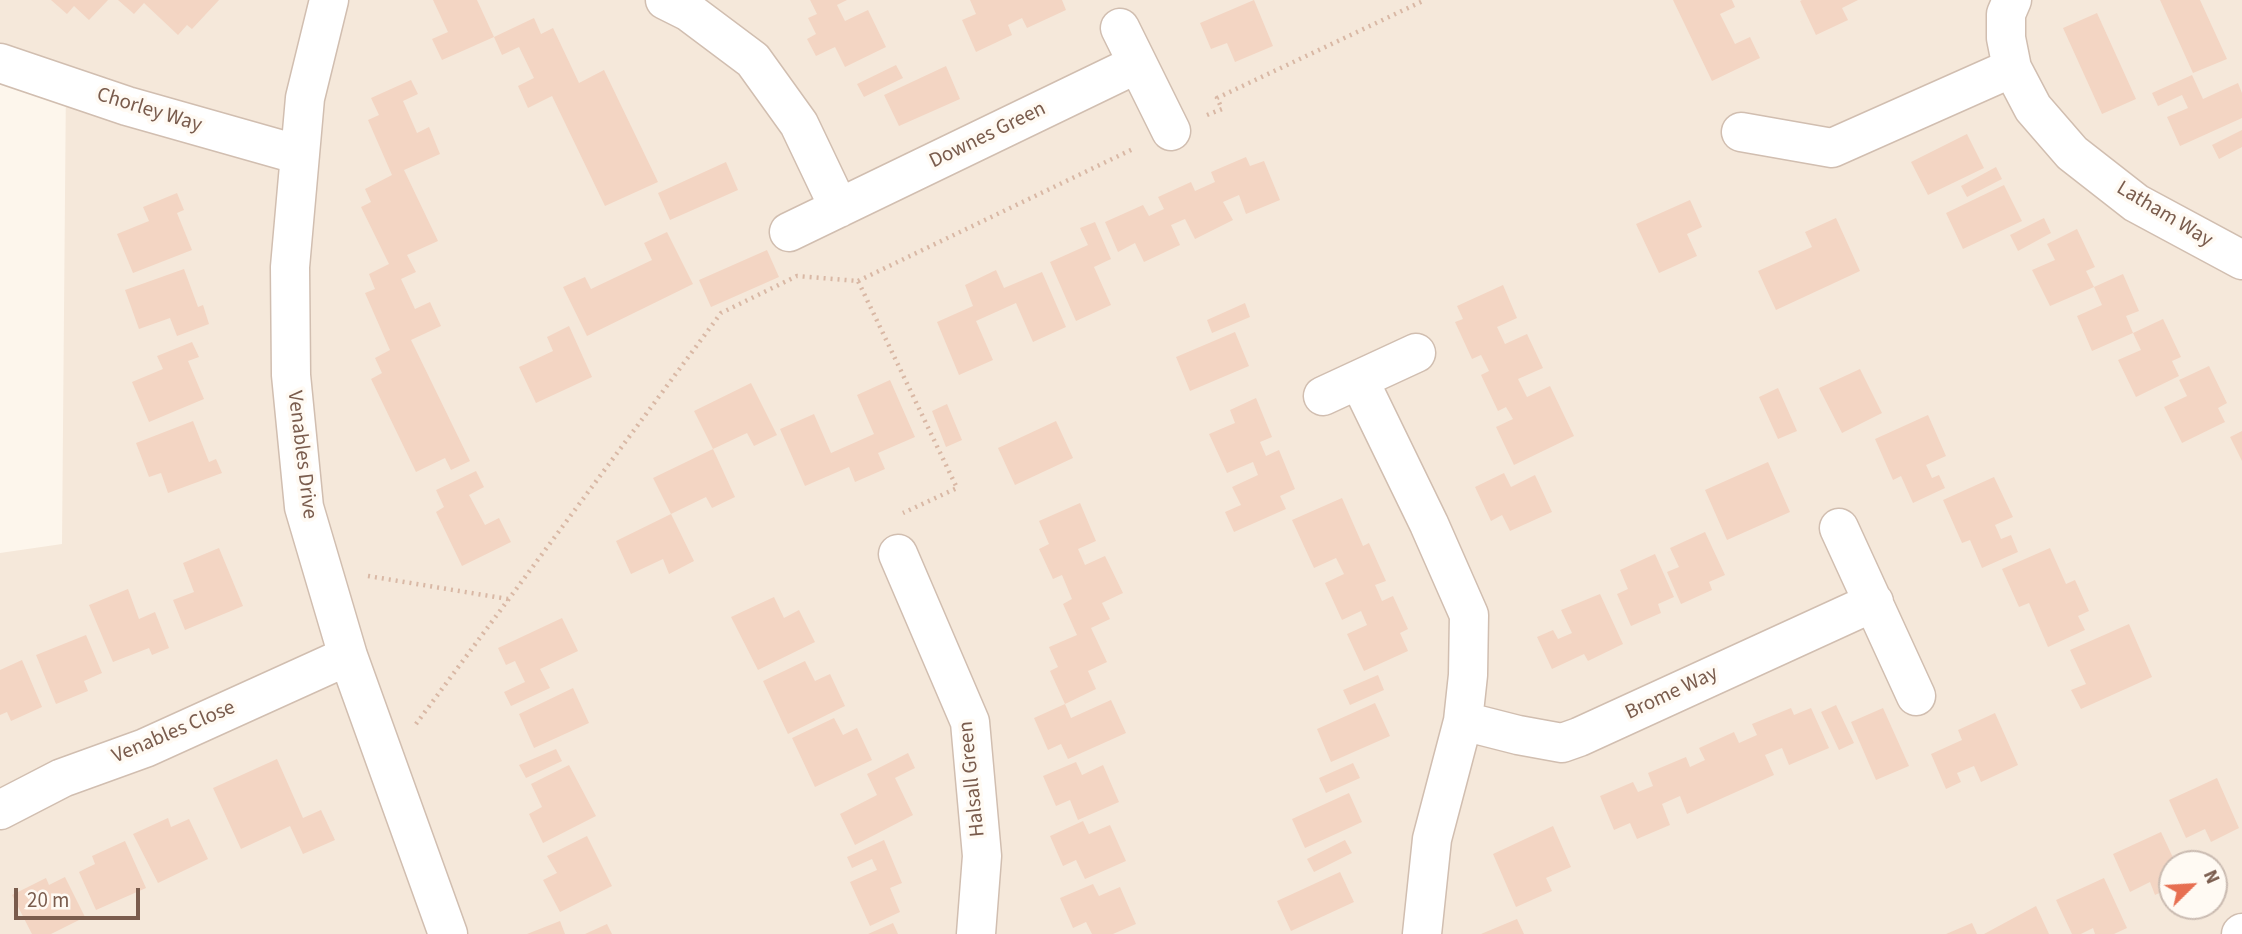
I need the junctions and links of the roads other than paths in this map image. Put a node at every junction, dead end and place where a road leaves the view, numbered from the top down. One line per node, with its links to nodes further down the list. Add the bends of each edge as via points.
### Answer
1 (329, 0): 10 (street, Venables Drive, via 305,98)
2 (666, 0): 11 (street, via 753,60 799,124)
3 (2012, 0): 7 (street, Latham Way, via 2006,14)
4 (1120, 28): 6 (street)
5 (0, 63): 10 (street, Chorley Way, via 127,106)
6 (1137, 64): 8 (street); 11 (street, Downes Green)
7 (2012, 68): 9 (street, via 1832,148); 13 (street, Latham Way, via 2033,108 2072,153 2136,203)
8 (1171, 131)
9 (1741, 132)
10 (300, 155): 20 (street, Venables Drive, via 290,267 291,375 304,507)
11 (839, 208): 12 (street, Downes Green)
12 (789, 232)
13 (2242, 260)
14 (1416, 353): 15 (street)
15 (1359, 380): 16 (street); 22 (street, via 1469,615)
16 (1323, 396)
17 (1839, 528): 19 (street)
18 (898, 554): 25 (street, Halsall Green, via 970,722 982,856)
19 (1874, 602): 21 (street); 22 (street, Brome Way, via 1562,743)
20 (348, 656): 23 (street, Venables Close, via 145,748 62,778); 24 (street, Venables Drive)
21 (1916, 695)
22 (1463, 721): 26 (street, via 1432,839)
23 (0, 810)
24 (448, 934)
25 (976, 934)
26 (1422, 934)

